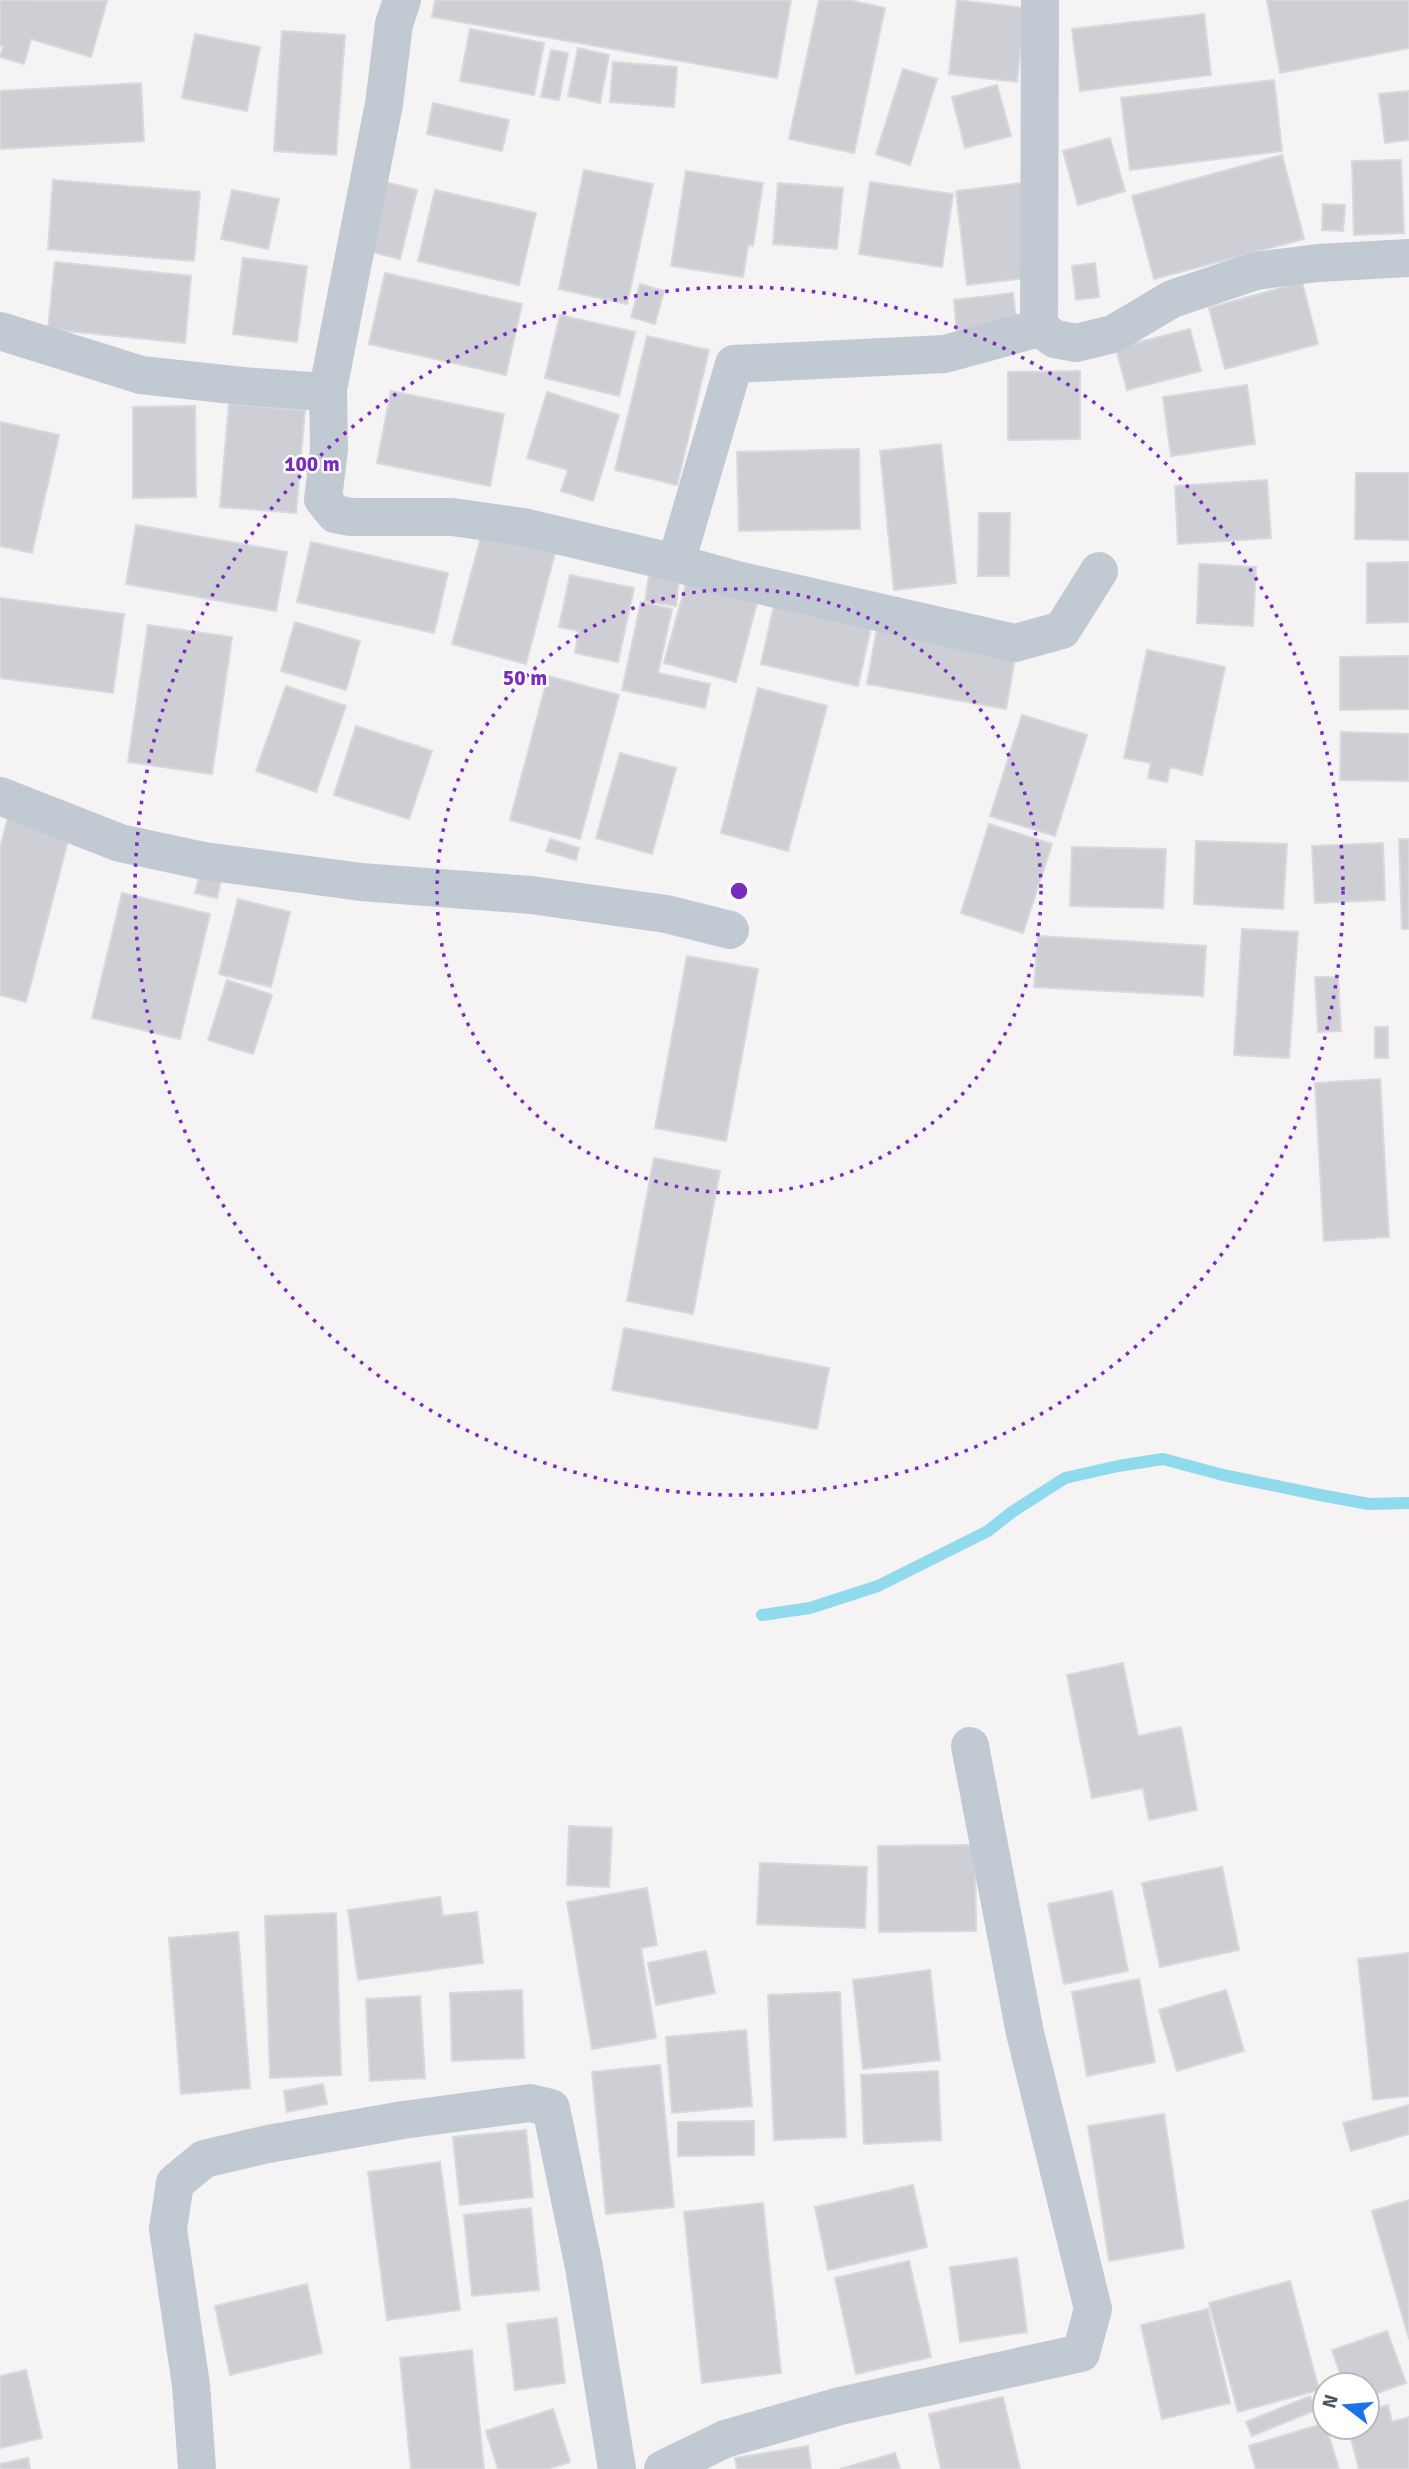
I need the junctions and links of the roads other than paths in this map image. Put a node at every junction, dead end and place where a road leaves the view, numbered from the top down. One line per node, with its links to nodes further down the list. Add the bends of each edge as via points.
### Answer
1 (402, 0): 6 (street)
2 (1040, 0): 4 (street)
3 (1409, 258): 4 (street, via 1256,271 1172,299 1112,334 1076,343 1055,339)
4 (1039, 328): 7 (street, via 945,354 734,365)
5 (0, 331): 6 (street, via 141,375)
6 (328, 389): 7 (street, via 329,449 323,499 335,514 452,517 523,527)
7 (676, 563): 8 (street, via 1015,643 1062,630)
8 (1099, 571)
9 (0, 796): 10 (street, via 120,843 204,861 361,882 544,897 666,914)
10 (730, 930)
11 (970, 1746): 14 (street, via 1025,2033 1093,2309 1081,2353 840,2406 725,2439)
12 (197, 2469): 13 (street, via 191,2385 168,2229 175,2183 205,2159 268,2144 530,2103 551,2108 584,2267)
13 (617, 2469)
14 (663, 2469)

